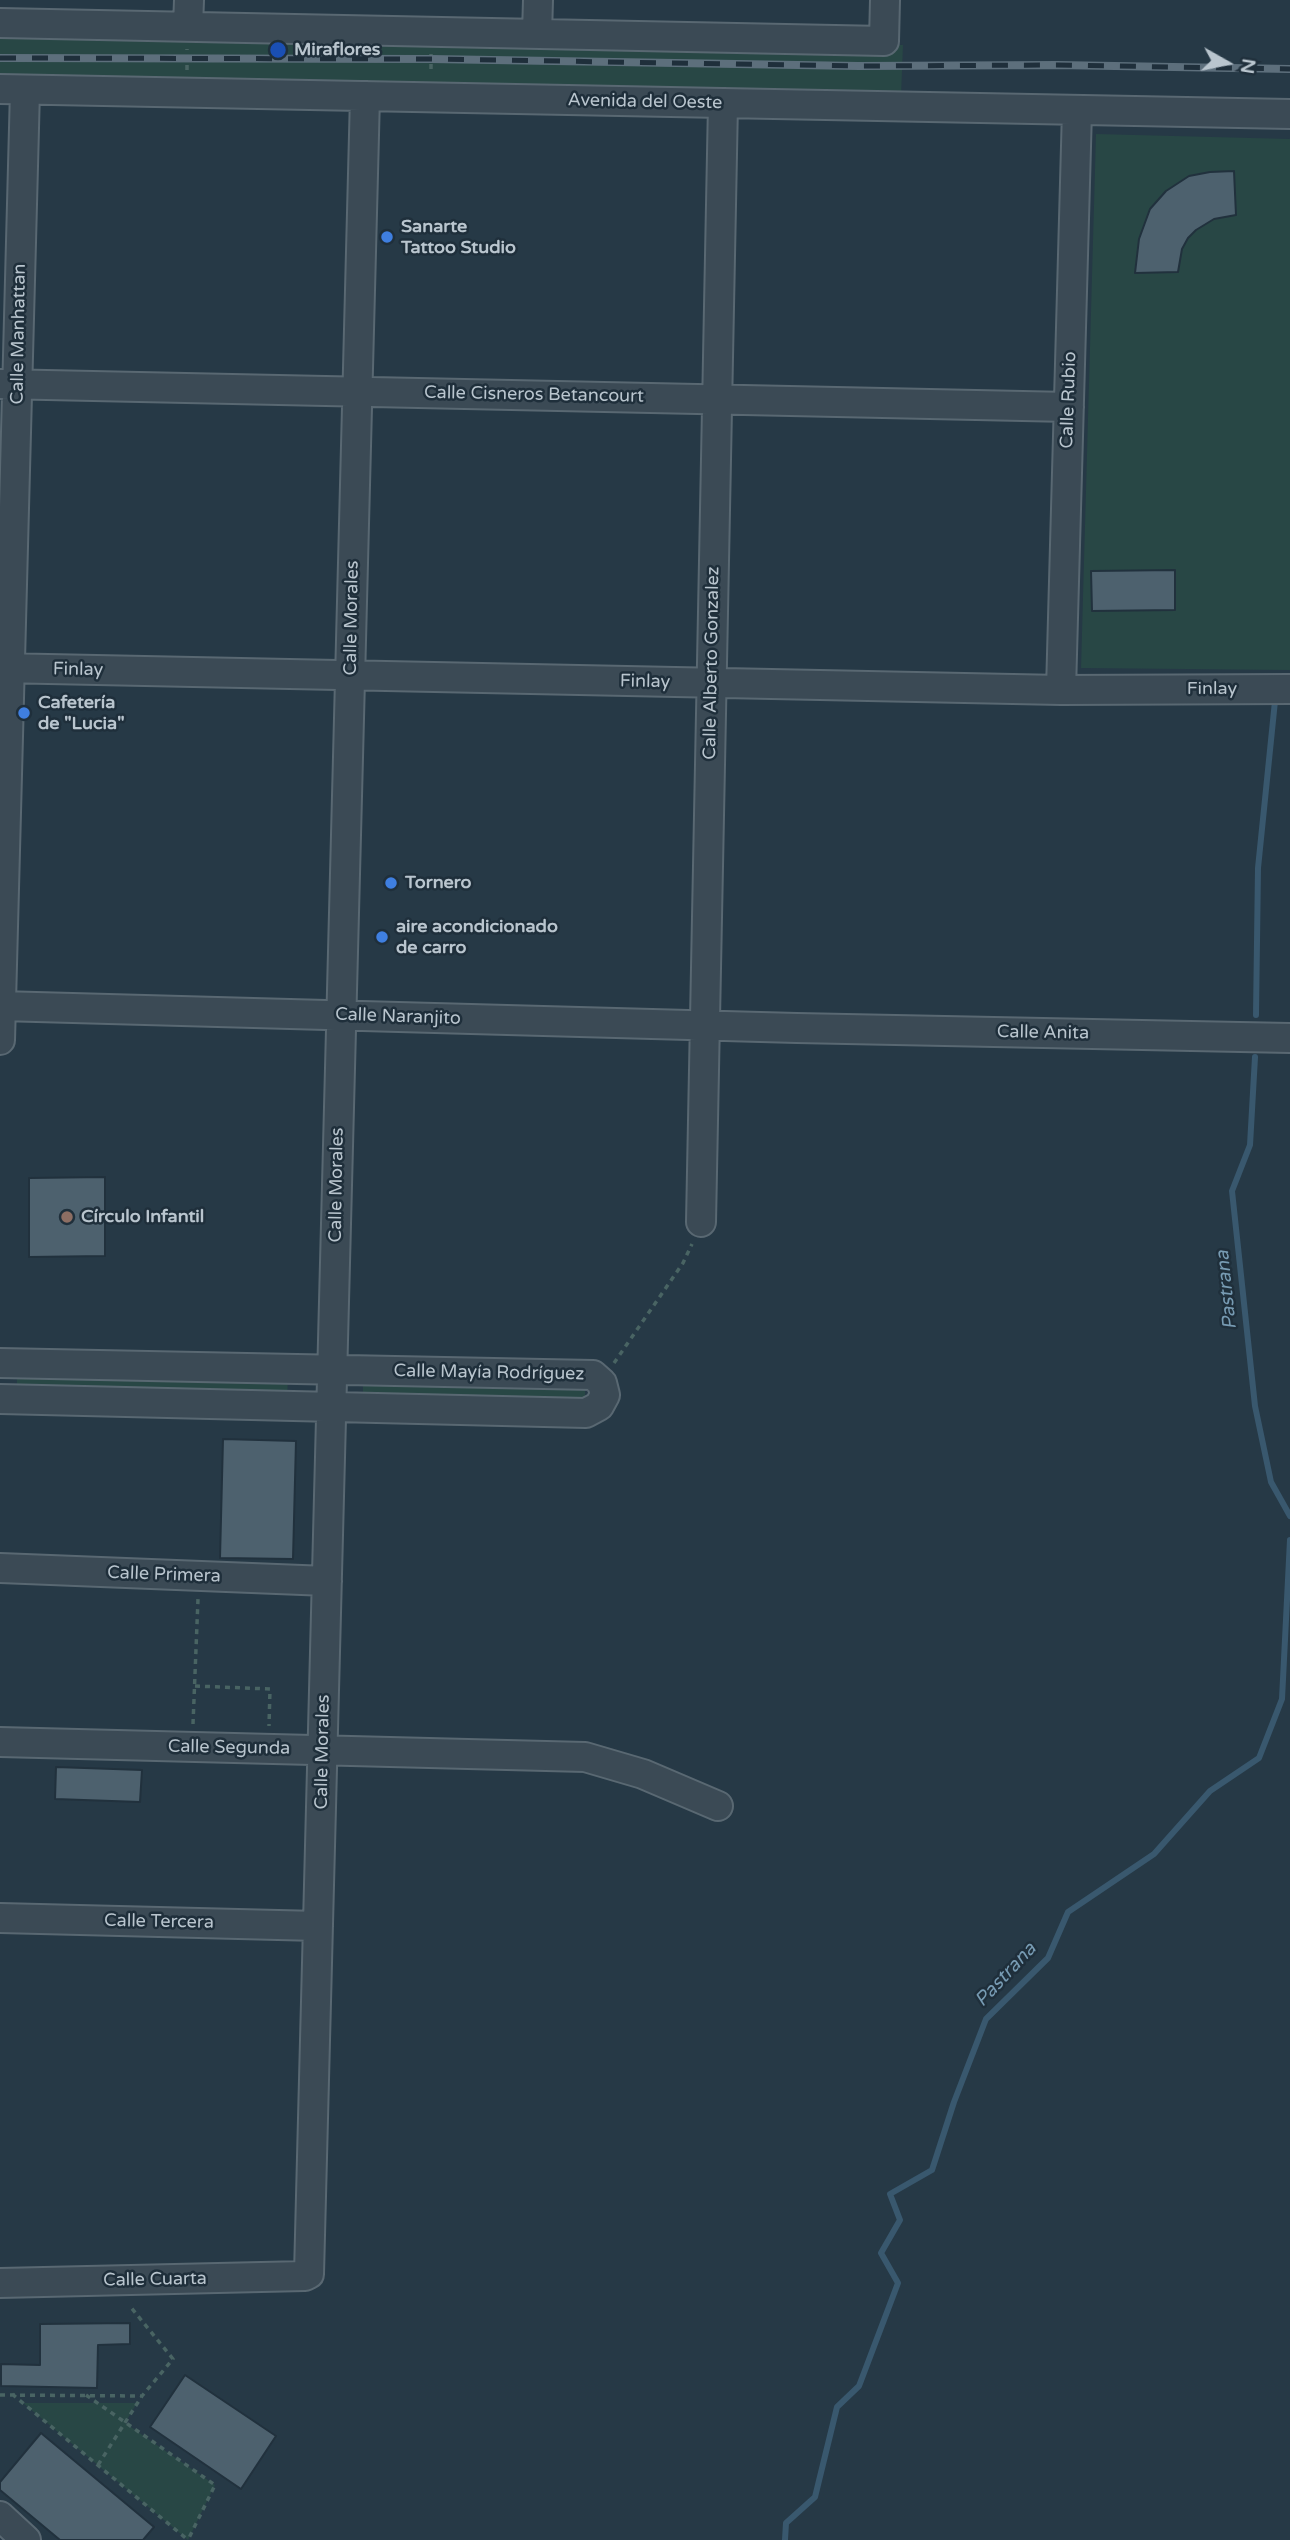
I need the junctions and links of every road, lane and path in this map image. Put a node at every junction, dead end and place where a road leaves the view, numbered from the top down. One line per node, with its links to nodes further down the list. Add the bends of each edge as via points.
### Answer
1 (538, 0): 6 (street)
2 (885, 0): 6 (street, via 884,41)
3 (188, 13): 4 (street); 5 (street); 8 (path)
4 (0, 23)
5 (432, 32): 6 (street); 10 (path)
6 (537, 34)
7 (13, 89): 8 (street, Avenida del Oeste); 14 (street, Calle Manhattan)
8 (186, 93): 9 (street, Avenida del Oeste)
9 (365, 96): 10 (street, Avenida del Oeste); 15 (street, Calle Morales)
10 (432, 97): 11 (street, Avenida del Oeste)
11 (723, 103): 12 (street, Avenida del Oeste); 16 (street, Calle Alberto Gonzalez)
12 (1077, 110): 13 (street, Avenida del Oeste); 17 (street, Calle Rubio)
13 (1290, 114)
14 (9, 384): 15 (street, Calle Cisneros Betancourt); 18 (street, Calle Manhattan)
15 (358, 391): 16 (street, Calle Cisneros Betancourt); 19 (street, Calle Morales)
16 (717, 399): 17 (street, Calle Cisneros Betancourt); 20 (street, Calle Alberto Gonzalez)
17 (1069, 407): 22 (street, Calle Rubio)
18 (5, 668): 19 (street, Finlay); 23 (street, Calle Manhattan)
19 (351, 676): 20 (street, Finlay); 24 (street, Calle Morales)
20 (712, 683): 22 (street, Finlay); 25 (street, Calle Alberto Gonzalez)
21 (1290, 689): 22 (street, Finlay)
22 (1061, 690)
23 (0, 1006): 24 (street, Calle Naranjito); 28 (street, Calle Manhattan)
24 (342, 1015): 25 (street, Calle Naranjito); 31 (street, Calle Morales)
25 (705, 1026): 26 (street, Calle Naranjito); 29 (street, Calle Alberto Gonzalez)
26 (797, 1028): 27 (street, Calle Anita)
27 (1290, 1038)
28 (0, 1040)
29 (701, 1222): 32 (path, via 683,1263)
30 (0, 1363): 31 (street, Calle Mayía Rodríguez)
31 (333, 1369): 32 (street, Calle Mayía Rodríguez, via 593,1375); 34 (street, Calle Morales)
32 (602, 1383): 34 (street, Calle Mayía Rodríguez, via 605,1395 599,1406 586,1413)
33 (0, 1399): 34 (street, Calle Mayía Rodríguez)
34 (331, 1407): 37 (street, Calle Morales)
35 (0, 1568): 36 (street, Calle Primera)
36 (199, 1576): 37 (street, Calle Primera); 38 (path)
37 (327, 1581): 42 (street, Calle Morales)
38 (195, 1686): 40 (path); 41 (path, via 270,1689)
39 (0, 1742): 40 (street, Calle Segunda)
40 (192, 1747): 41 (street, Calle Segunda)
41 (268, 1749): 42 (street, Calle Segunda)
42 (323, 1750): 43 (street, Calle Segunda, via 585,1757 643,1774); 45 (street, Calle Morales)
43 (718, 1806)
44 (0, 1918): 45 (street, Calle Tercera)
45 (318, 1926): 46 (street, Calle Morales)
46 (309, 2274): 47 (street, Calle Cuarta)
47 (109, 2281): 48 (street, Calle Cuarta); 52 (path, via 173,2359)
48 (0, 2283)
49 (12, 2394): 50 (path); 51 (path); 54 (path)
50 (0, 2395)
51 (86, 2395): 52 (path); 53 (path)
52 (142, 2396): 53 (path)
53 (125, 2422): 54 (path); 57 (path, via 215,2485)
54 (98, 2465): 57 (path)
55 (0, 2516): 56 (street)
56 (26, 2540)
57 (188, 2540)

